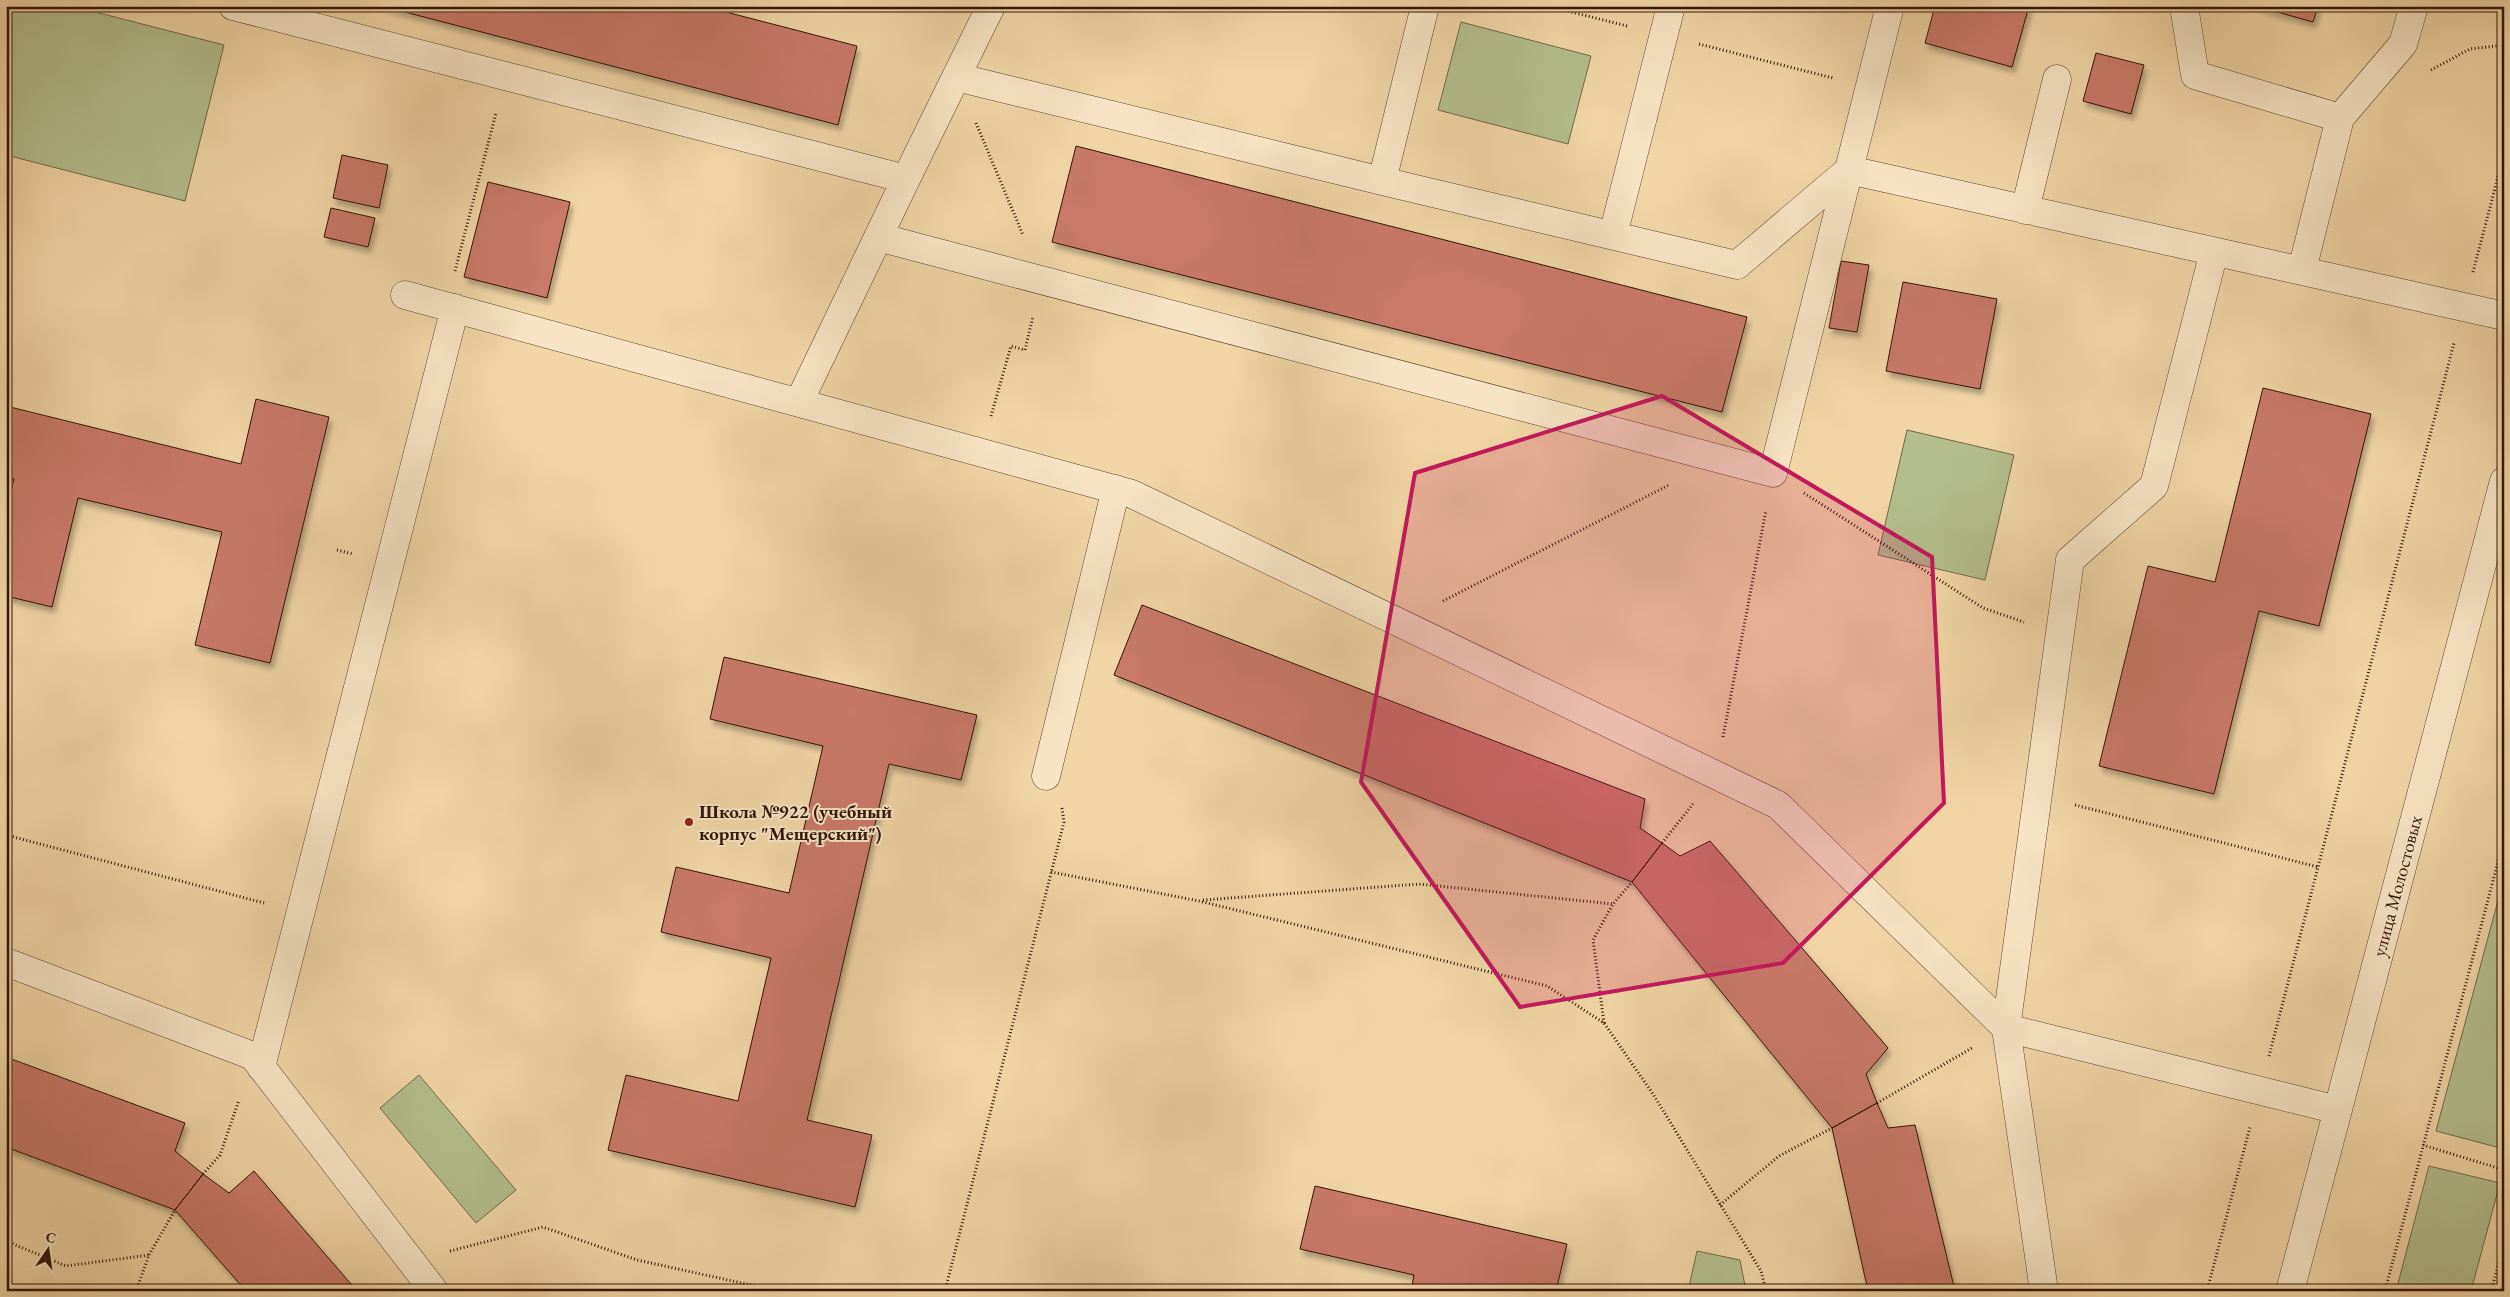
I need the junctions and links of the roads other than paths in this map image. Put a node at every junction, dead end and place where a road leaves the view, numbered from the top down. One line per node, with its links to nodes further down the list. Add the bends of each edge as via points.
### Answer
1 (233, 6): 12 (street)
2 (991, 6): 8 (street)
3 (1425, 6): 13 (street)
4 (1671, 6): 15 (street)
5 (1890, 6): 11 (street)
6 (2184, 6): 10 (street, via 2195,75)
7 (2414, 6): 10 (street, via 2403,44)
8 (956, 77): 12 (street); 13 (street)
9 (2057, 79): 14 (street)
10 (2340, 118): 18 (street)
11 (1848, 170): 14 (street); 15 (street, via 1737,265); 16 (street, via 1773,473)
12 (906, 179): 16 (street)
13 (1382, 181): 15 (street)
14 (2025, 210): 17 (street)
15 (1613, 235)
16 (878, 238): 22 (street)
17 (2214, 252): 18 (street); 28 (street, via 2154,486 2070,560)
18 (2302, 270): 21 (street)
19 (405, 295): 20 (street)
20 (451, 307): 22 (street); 29 (street)
21 (2504, 316)
22 (798, 402): 24 (street)
23 (2504, 481): 25 (street, улица Молостовых)
24 (1116, 489): 26 (street); 28 (street, via 1778,806)
25 (2498, 527): 30 (street, улица Молостовых)
26 (1046, 776)
27 (6, 962): 29 (street)
28 (2006, 1028): 30 (street); 32 (street)
29 (257, 1062): 31 (street)
30 (2338, 1110): 33 (street, улица Молостовых)
31 (434, 1291)
32 (2044, 1291)
33 (2290, 1291)

